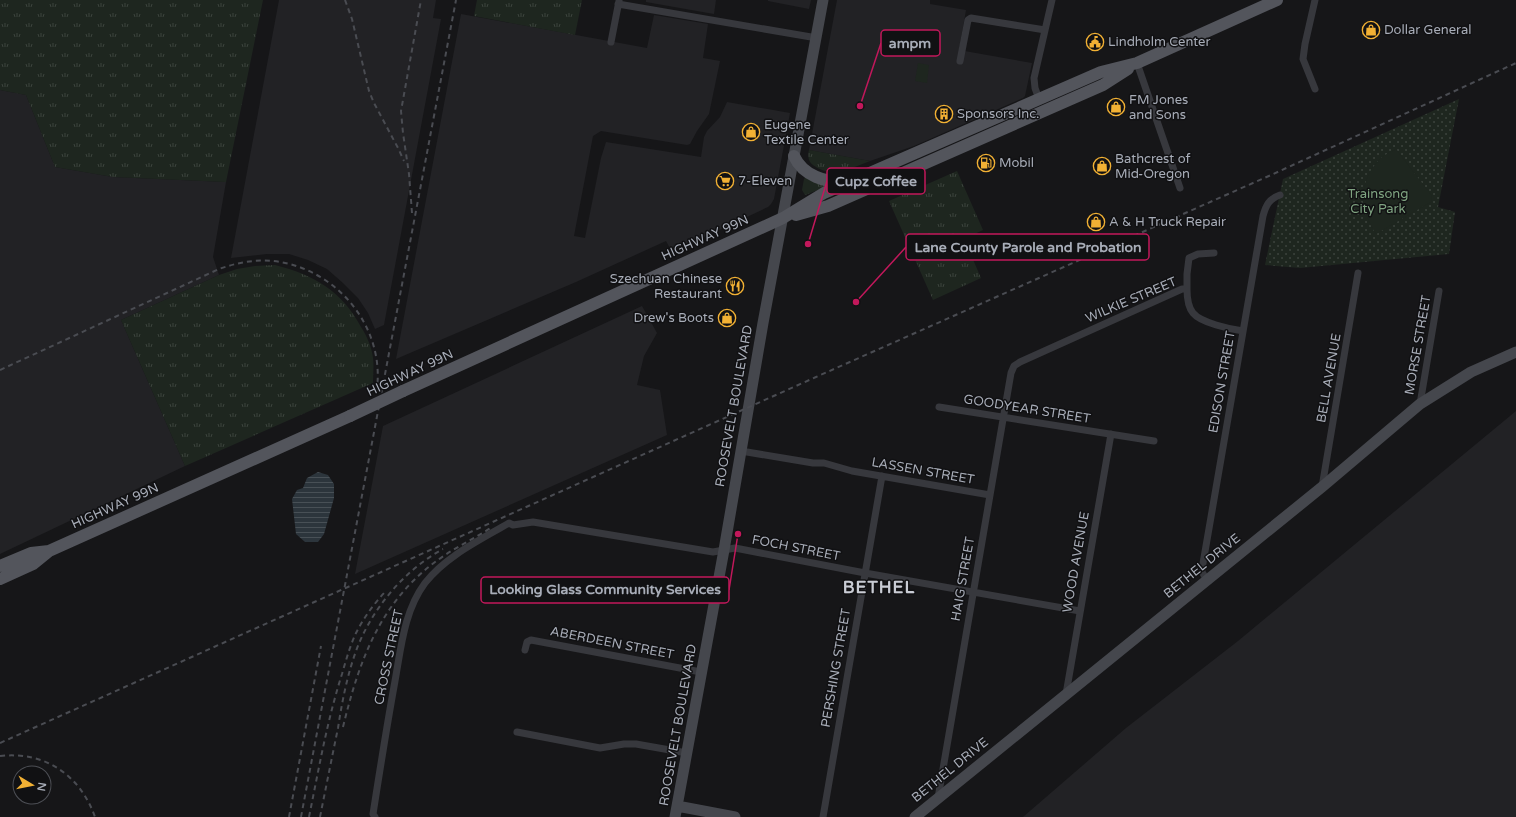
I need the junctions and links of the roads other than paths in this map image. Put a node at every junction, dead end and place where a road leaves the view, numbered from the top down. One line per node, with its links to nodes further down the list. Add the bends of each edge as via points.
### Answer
1 (823, 0): 7 (main road, ROOSEVELT BOULEVARD)
2 (1052, 0): 6 (street)
3 (1277, 0): 10 (main road, HIGHWAY 99N)
4 (1315, 0): 11 (street, via 1303,59)
5 (618, 2): 7 (street); 8 (street)
6 (1045, 30): 9 (street, via 971,18 968,20); 12 (street, via 1034,78 1034,88)
7 (817, 38): 13 (main road, ROOSEVELT BOULEVARD)
8 (611, 42)
9 (960, 61)
10 (1136, 63): 12 (main road, HIGHWAY 99N, via 1101,72); 15 (street); 17 (main road, HIGHWAY 99N, via 1103,85 836,203)
11 (1315, 89)
12 (1039, 99): 14 (main road, HIGHWAY 99N)
13 (794, 156): 14 (main road, via 803,170 824,180); 17 (main road, ROOSEVELT BOULEVARD)
14 (852, 182): 17 (main road, HIGHWAY 99N, via 824,193)
15 (1180, 188)
16 (1280, 195): 22 (street, EDISON STREET, via 1271,199 1265,207)
17 (783, 218): 30 (main road, ROOSEVELT BOULEVARD); 36 (main road, HIGHWAY 99N, bridge)
18 (1214, 253): 20 (street, via 1198,254 1189,258)
19 (1358, 273): 32 (street, BELL AVENUE)
20 (1187, 289): 22 (street, WILKIE STREET, via 1193,314 1211,322); 24 (street, WILKIE STREET, via 1171,293)
21 (1440, 290): 25 (street, MORSE STREET)
22 (1243, 330): 40 (street, EDISON STREET, via 1202,569)
23 (1516, 352): 25 (main road, BETHEL DRIVE, via 1471,372)
24 (1014, 366): 27 (street, HAIG STREET)
25 (1420, 404): 32 (main road, BETHEL DRIVE)
26 (939, 407): 27 (street, GOODYEAR STREET)
27 (1004, 417): 28 (street, GOODYEAR STREET); 33 (street, HAIG STREET)
28 (1111, 434): 29 (street, GOODYEAR STREET); 42 (street, WOOD AVENUE)
29 (1154, 441)
30 (741, 451): 31 (street, LASSEN STREET, via 824,463); 35 (main road, ROOSEVELT BOULEVARD)
31 (882, 476): 33 (street, LASSEN STREET); 38 (street, PERSHING STREET)
32 (1322, 487): 40 (main road, BETHEL DRIVE)
33 (990, 496): 41 (street, HAIG STREET)
34 (509, 523): 35 (street, FOCH STREET, via 513,525 533,522 713,552); 50 (street, CROSS STREET, via 439,567 415,598 403,636 373,814)
35 (724, 550): 38 (street, FOCH STREET, via 735,548); 44 (main road, ROOSEVELT BOULEVARD)
36 (48, 551): 37 (main road, via 31,553); 39 (main road, via 33,564)
37 (0, 566)
38 (865, 573): 41 (street, FOCH STREET); 52 (street, PERSHING STREET)
39 (0, 579)
40 (1206, 580): 45 (main road, BETHEL DRIVE)
41 (973, 592): 42 (street, FOCH STREET); 48 (street, HAIG STREET)
42 (1080, 610): 45 (street, WOOD AVENUE)
43 (525, 650): 44 (street, ABERDEEN STREET, via 527,642 531,640)
44 (702, 672): 47 (main road, ROOSEVELT BOULEVARD)
45 (1066, 694): 48 (main road, BETHEL DRIVE)
46 (517, 732): 47 (street, via 600,748 636,744)
47 (687, 752): 49 (main road, ROOSEVELT BOULEVARD)
48 (938, 798): 53 (main road, BETHEL DRIVE)
49 (676, 812): 51 (main road)
50 (375, 817)
51 (735, 817)
52 (822, 817)
53 (915, 817)

